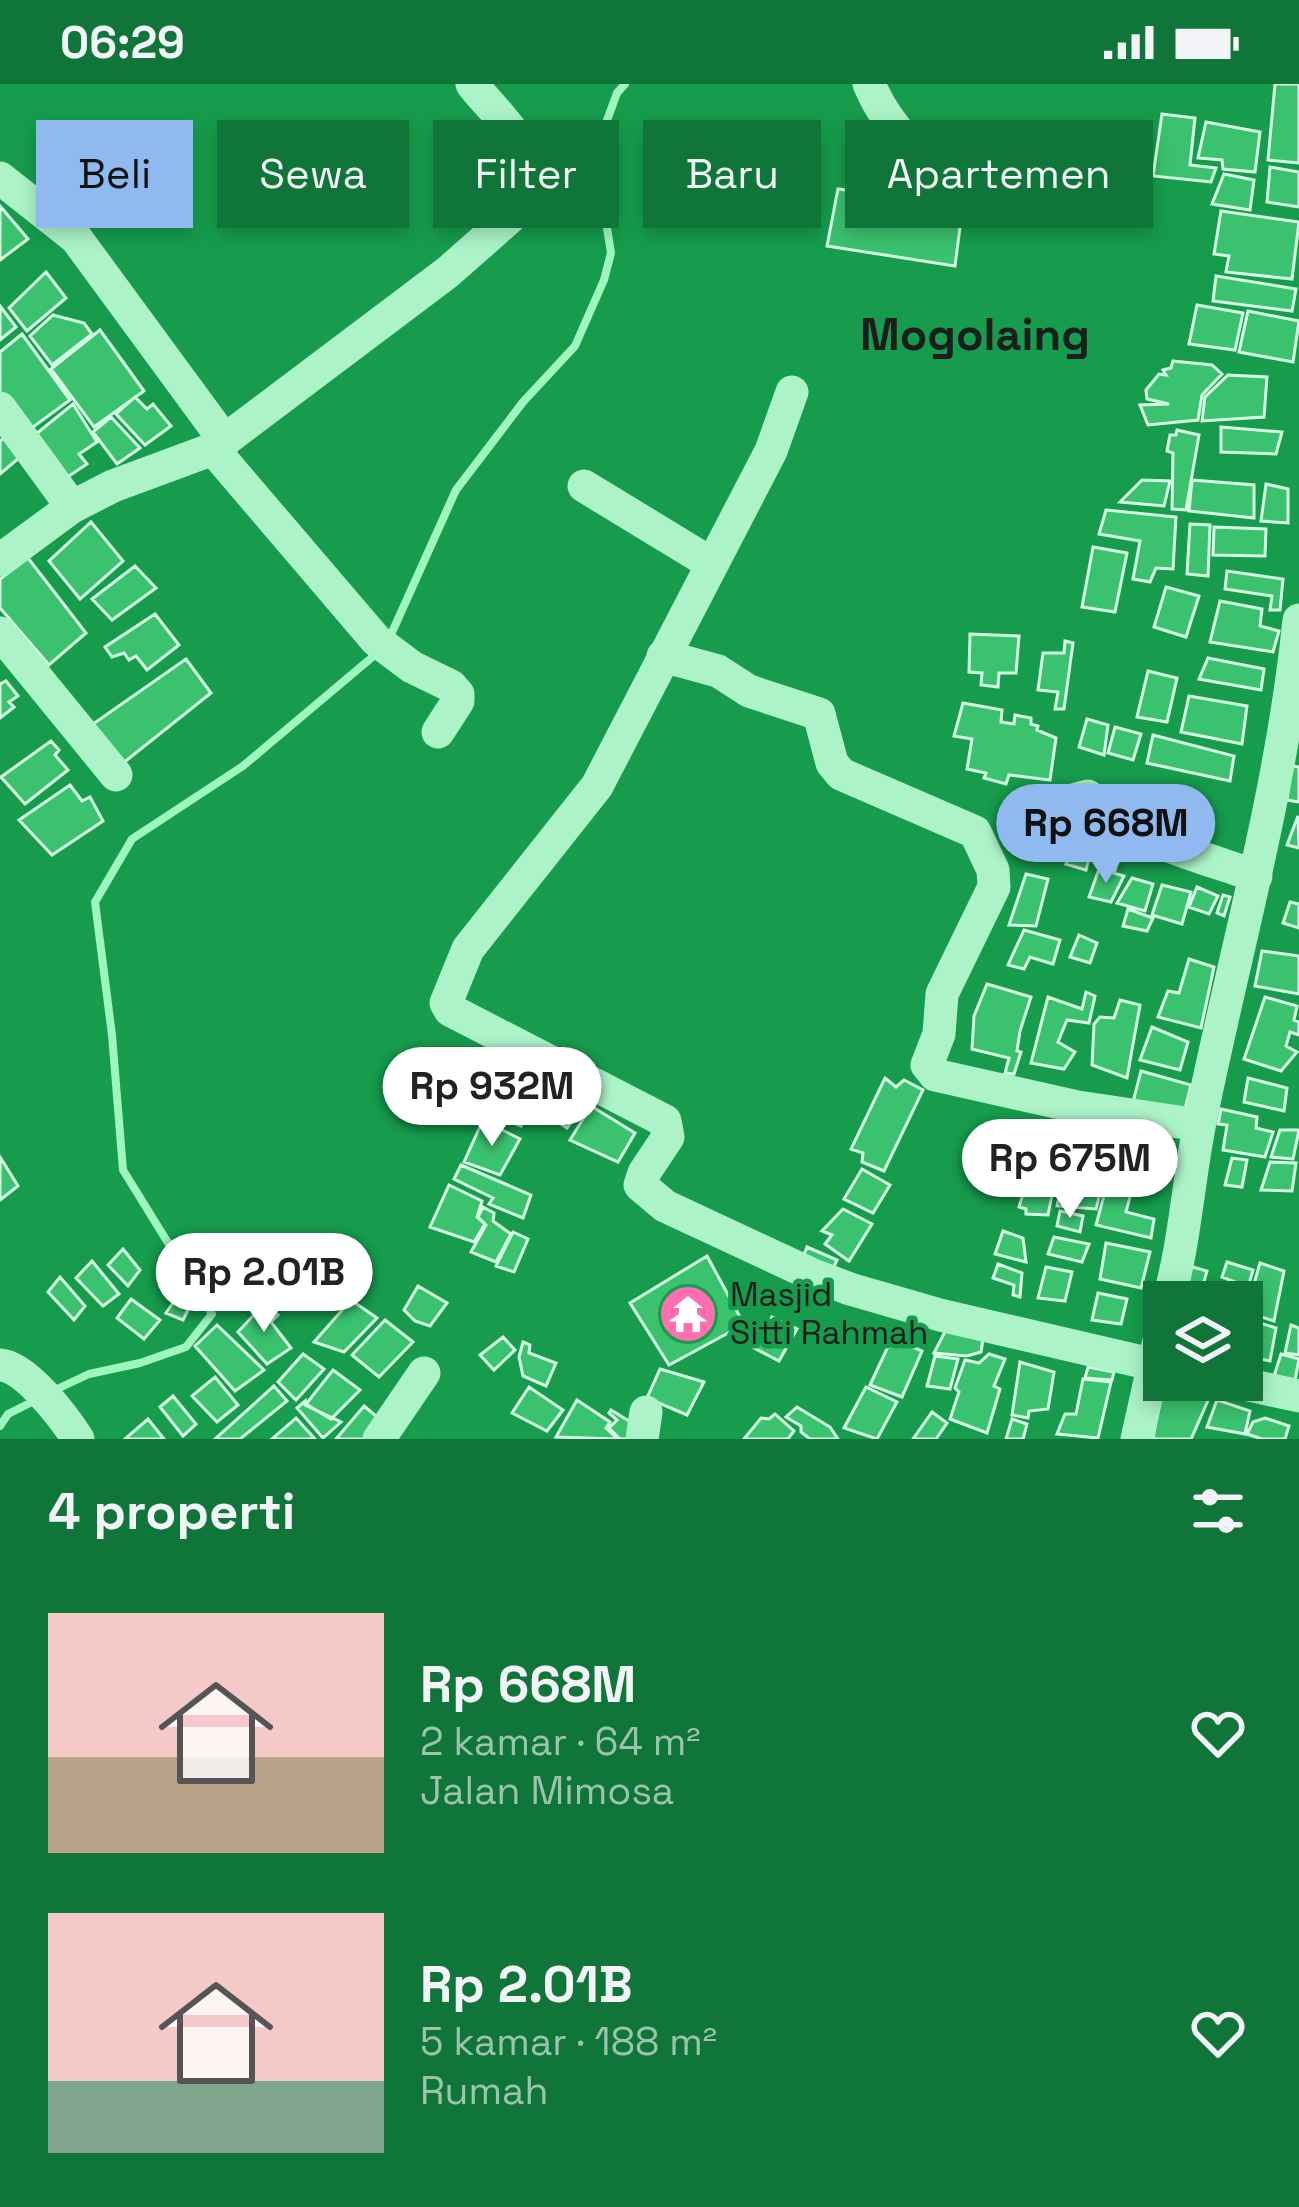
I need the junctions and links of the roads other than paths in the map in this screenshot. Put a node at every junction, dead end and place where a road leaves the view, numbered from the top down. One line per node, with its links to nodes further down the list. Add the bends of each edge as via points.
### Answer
1 (472, 84): 7 (street, via 536,166 533,196 448,272)
2 (869, 84): 3 (street)
3 (886, 120)
4 (0, 178): 7 (street, via 76,238)
5 (792, 392): 11 (street)
6 (0, 408): 9 (street)
7 (219, 445): 9 (street); 15 (street, via 387,649 458,694)
8 (584, 486): 11 (street)
9 (72, 507): 10 (street)
10 (0, 560)
11 (712, 564): 14 (street)
12 (1299, 620): 18 (street)
13 (0, 633): 16 (street)
14 (663, 656): 19 (street, via 819,714 841,774 975,832 994,886 942,994 928,1065 934,1075); 21 (street, via 598,786 468,950 450,1010 665,1121 668,1137 640,1185 665,1206 850,1289)
15 (438, 731)
16 (116, 775)
17 (1066, 802): 18 (street, via 1088,796 1121,825)
18 (1256, 876): 19 (street)
19 (1199, 1124): 20 (street)
20 (1174, 1281)
21 (1143, 1362)
22 (0, 1365): 27 (street, via 13,1367)
23 (424, 1373): 28 (street)
24 (1263, 1388): 25 (street)
25 (1299, 1396)
26 (1148, 1401): 29 (street)
27 (70, 1427)
28 (381, 1438)
29 (1137, 1439)

